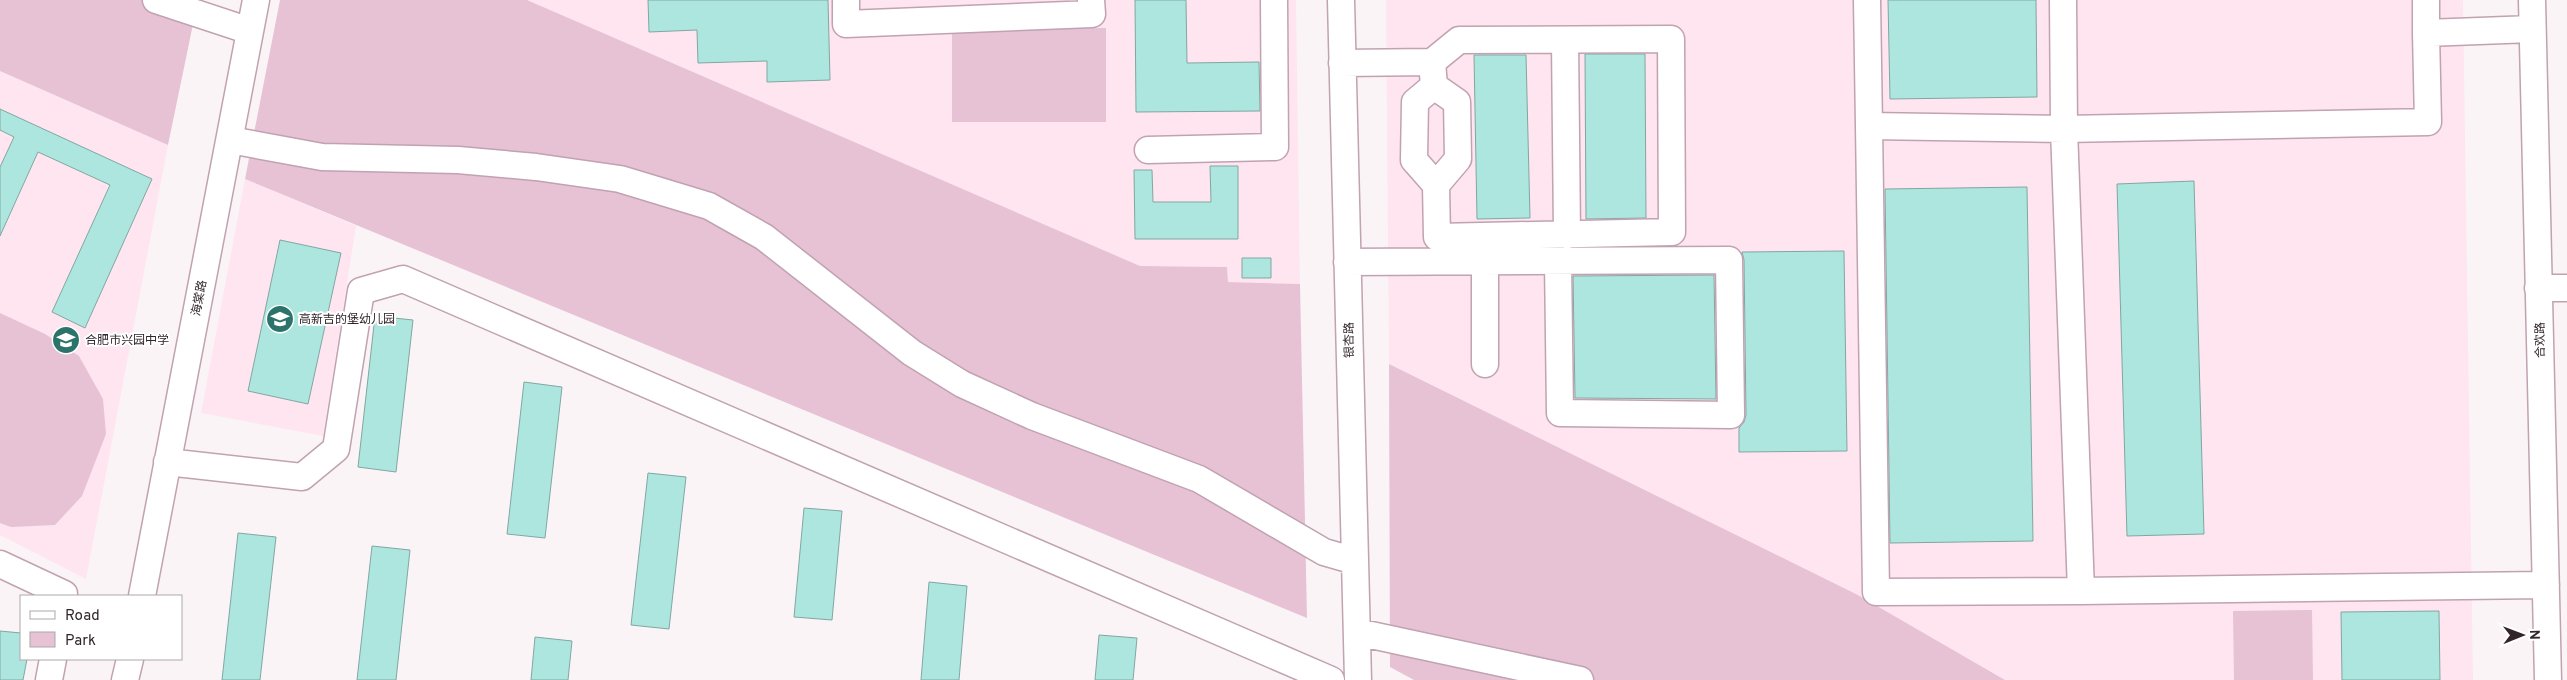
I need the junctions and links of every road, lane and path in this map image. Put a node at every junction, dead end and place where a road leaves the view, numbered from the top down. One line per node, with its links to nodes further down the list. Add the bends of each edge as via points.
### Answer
1 (156, 0): 12 (street)
2 (256, 0): 12 (street, 海棠路)
3 (846, 0): 4 (street, via 846,24 1092,14)
4 (1091, 0)
5 (1274, 0): 20 (street, via 1275,147)
6 (1341, 0): 15 (street, 银杏路)
7 (1867, 0): 17 (street)
8 (2063, 0): 18 (street)
9 (2426, 0): 13 (street)
10 (2532, 0): 11 (street, 合欢路)
11 (2532, 29): 13 (street); 26 (street, 合欢路)
12 (250, 31): 19 (street, 海棠路)
13 (2426, 32): 18 (street, via 2428,122)
14 (1565, 40): 16 (street, via 1459,40); 22 (street); 22 (street, via 1671,39 1672,232)
15 (1342, 63): 16 (street); 25 (street, 银杏路)
16 (1433, 74): 21 (street, via 1415,102 1414,160); 21 (street, via 1458,102 1458,159)
17 (1869, 126): 18 (street); 33 (street, via 1876,592)
18 (2064, 129): 33 (street)
19 (230, 140): 29 (street, 海棠路); 30 (street, via 322,157 458,160 536,167 620,180 709,206 764,237 912,353 962,384 1032,416 1199,479 1324,552)
20 (1148, 150)
21 (1436, 185): 22 (street, via 1437,237)
22 (1567, 234)
23 (1485, 261): 24 (street); 25 (street); 28 (street)
24 (1558, 261): 24 (street, via 1729,260 1731,415 1560,413)
25 (1348, 262): 30 (street, 银杏路)
26 (2538, 288): 27 (street); 32 (street, 合欢路)
27 (2567, 288)
28 (1485, 364)
29 (167, 462): 35 (street, 海棠路); 42 (street, via 302,477 336,450 361,291 403,279)
30 (1355, 561): 37 (street, 银杏路)
31 (0, 564): 34 (street)
32 (2546, 585): 33 (street); 36 (street, 合欢路)
33 (2081, 591)
34 (64, 595)
35 (142, 595)
36 (2557, 620): 45 (street, 合欢路)
37 (1357, 632): 43 (street, 银杏路); 44 (street)
38 (53, 660): 40 (street)
39 (130, 660): 41 (street)
40 (49, 680)
41 (125, 680)
42 (1331, 680)
43 (1358, 680)
44 (1580, 680)
45 (2548, 680)

